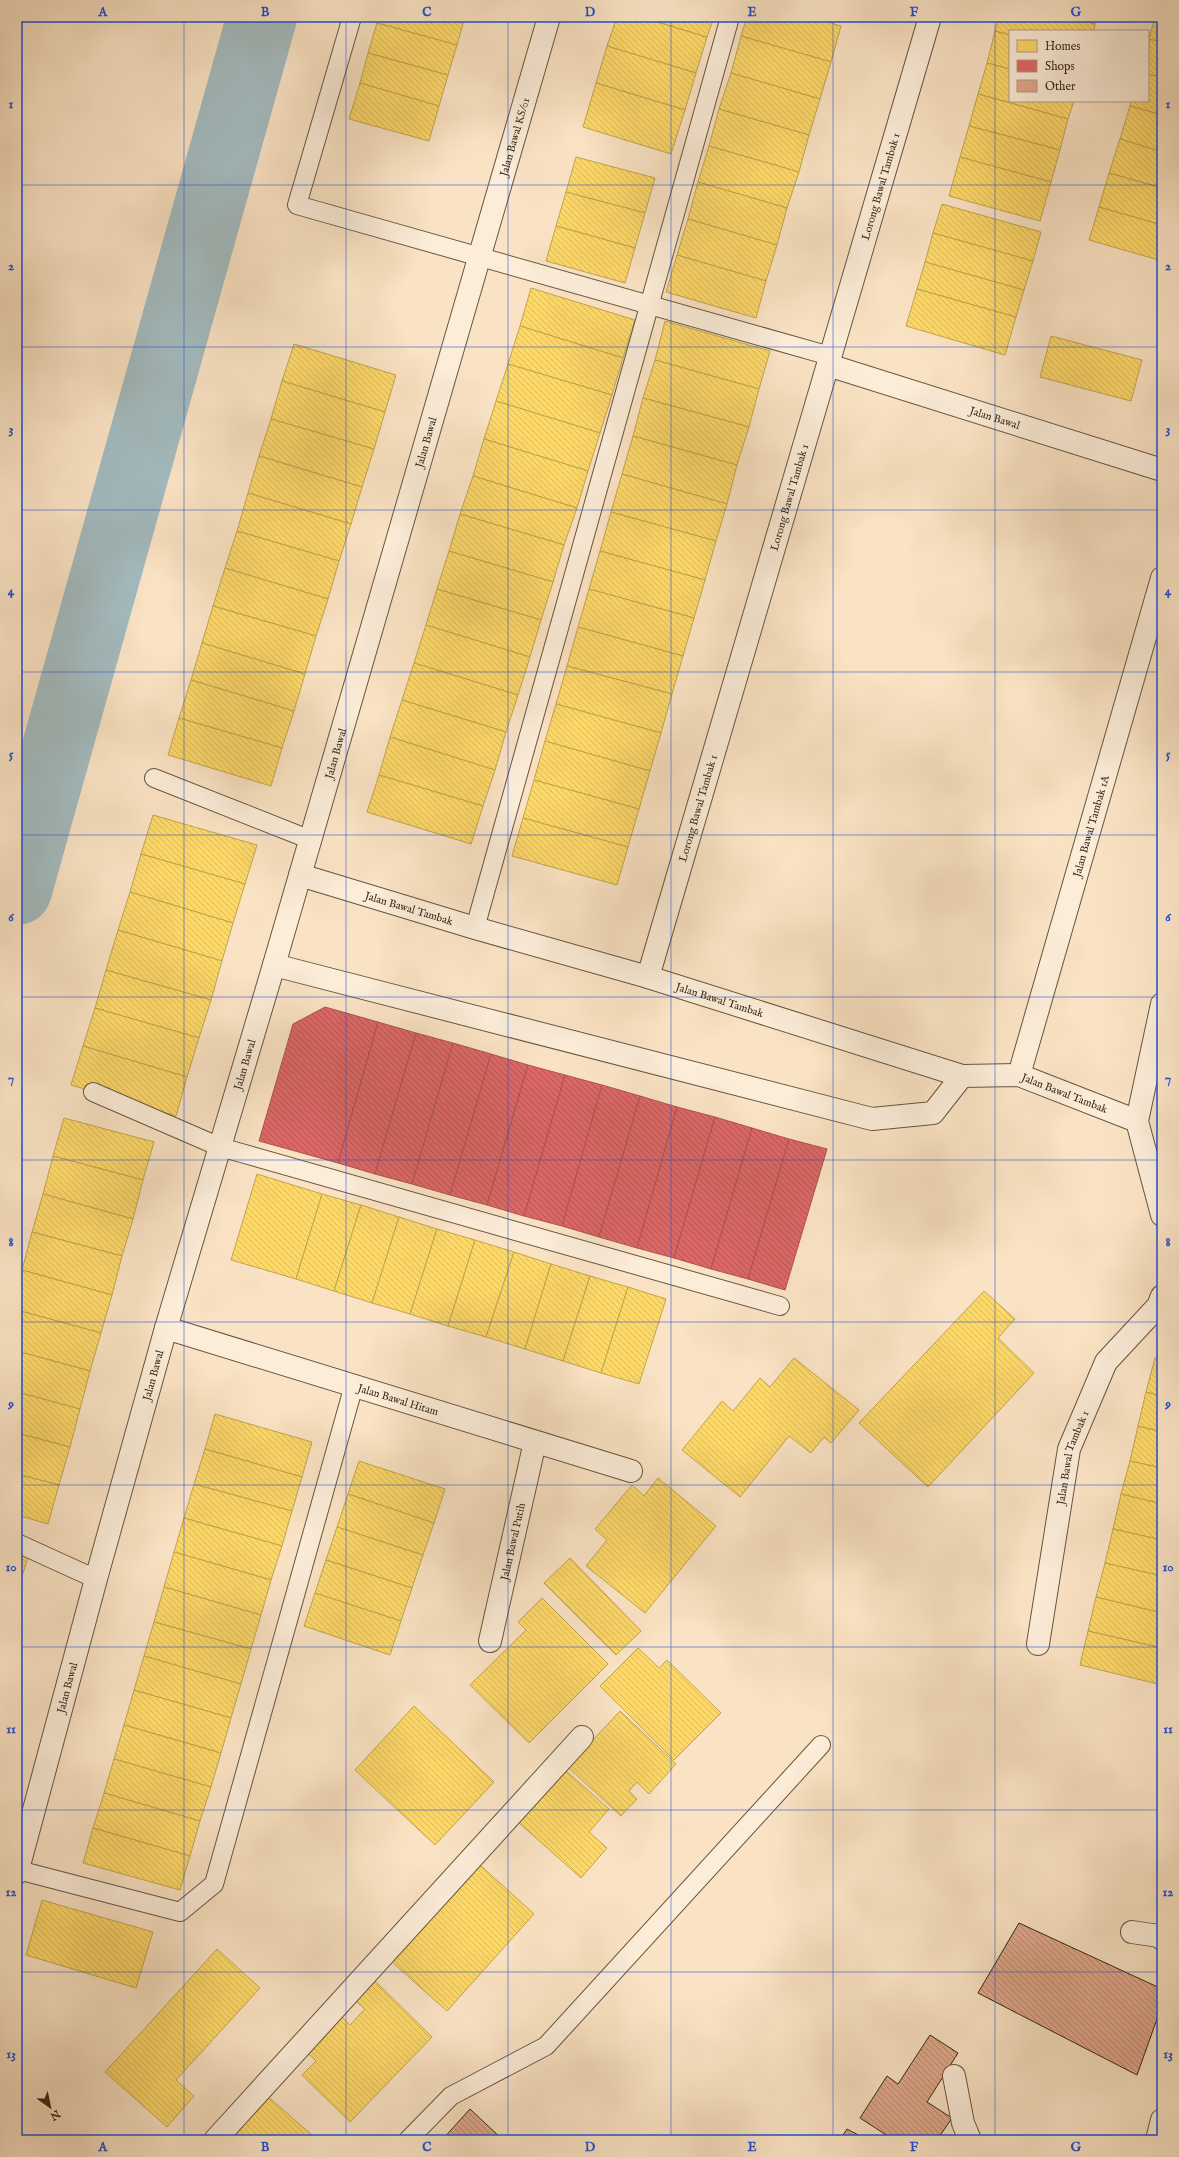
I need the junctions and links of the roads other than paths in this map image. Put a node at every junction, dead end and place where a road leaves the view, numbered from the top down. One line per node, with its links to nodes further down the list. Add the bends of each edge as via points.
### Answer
1 (352, 17): 5 (lane, via 297,205)
2 (549, 17): 5 (street, Jalan Bawal KS/01)
3 (730, 17): 6 (lane)
4 (930, 17): 7 (street, Lorong Bawal Tambak 1)
5 (480, 258): 6 (lane); 11 (street, Jalan Bawal)
6 (649, 305): 7 (lane); 13 (lane)
7 (829, 361): 8 (street, Jalan Bawal); 15 (street, Lorong Bawal Tambak 1)
8 (1162, 470)
9 (1162, 578): 17 (street, Jalan Bawal Tambak 1A)
10 (154, 778): 11 (lane)
11 (311, 840): 12 (street, Jalan Bawal)
12 (300, 875): 13 (street, Jalan Bawal Tambak); 14 (street, Jalan Bawal)
13 (474, 928): 15 (street, Jalan Bawal Tambak)
14 (274, 965): 18 (street, via 872,1118 933,1113); 21 (street, Jalan Bawal)
15 (648, 977): 18 (street, Jalan Bawal Tambak)
16 (1162, 1004): 20 (street)
17 (1019, 1075): 18 (street, Jalan Bawal Tambak); 20 (street, Jalan Bawal Tambak)
18 (962, 1076)
19 (93, 1092): 21 (lane)
20 (1137, 1121): 22 (street)
21 (220, 1147): 24 (lane); 25 (street, Jalan Bawal)
22 (1162, 1215)
23 (1162, 1296): 32 (street, Jalan Bawal Tambak 1, via 1158,1306 1106,1362 1069,1449)
24 (780, 1306)
25 (166, 1328): 26 (street, Jalan Bawal Hitam); 30 (street, Jalan Bawal)
26 (354, 1385): 27 (street, Jalan Bawal Hitam); 35 (lane, via 214,1884 180,1912)
27 (536, 1442): 28 (street, Jalan Bawal Hitam); 31 (street, Jalan Bawal Putih)
28 (631, 1471)
29 (17, 1544): 30 (lane)
30 (96, 1579): 35 (street, Jalan Bawal)
31 (490, 1641)
32 (1038, 1644)
33 (582, 1737): 40 (street)
34 (821, 1745): 41 (lane, via 546,2046 451,2096)
35 (17, 1871)
36 (1132, 1932): 37 (street, via 1159,1936)
37 (1162, 1939)
38 (954, 2076): 42 (street, via 963,2123)
39 (1162, 2120): 43 (street)
40 (215, 2140)
41 (408, 2140)
42 (970, 2140)
43 (1157, 2140)

